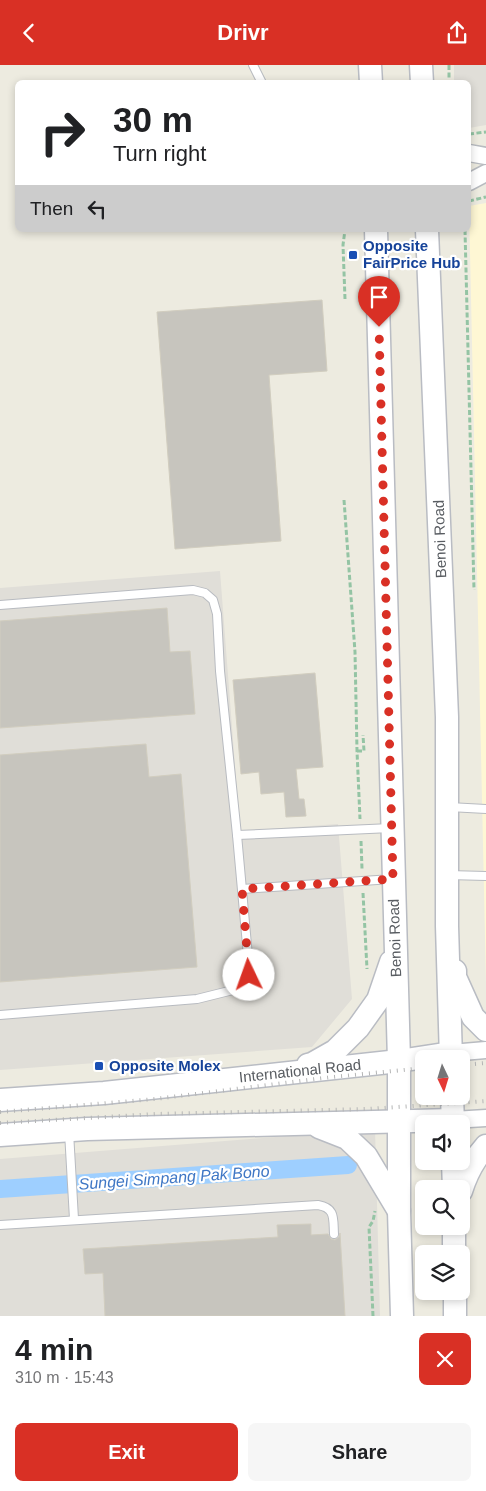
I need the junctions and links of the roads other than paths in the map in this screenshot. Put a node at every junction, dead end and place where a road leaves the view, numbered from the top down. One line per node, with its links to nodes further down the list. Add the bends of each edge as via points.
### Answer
1 (253, 65): 4 (lane)
2 (370, 65): 5 (main road)
3 (421, 65): 6 (main road)
4 (260, 80)
5 (371, 80)
6 (422, 80)
7 (471, 153): 8 (street)
8 (486, 156)
9 (486, 173): 10 (street)
10 (471, 181)
11 (376, 232): 16 (main road, Benoi Road)
12 (427, 232): 14 (main road, Benoi Road, via 447,717)
13 (0, 605): 17 (lane, via 193,591 205,593 213,599)
14 (447, 806): 15 (lane); 18 (main road, Benoi Road)
15 (486, 809)
16 (393, 828): 17 (lane); 20 (main road, Benoi Road)
17 (237, 835): 21 (lane)
18 (447, 875): 19 (lane); 22 (main road, Benoi Road)
19 (486, 876)
20 (393, 879): 21 (lane); 23 (main road, Benoi Road)
21 (242, 889): 24 (lane, via 249,975 237,989 197,999)
22 (447, 926): 25 (main road, via 455,977 473,1017); 26 (main road, Benoi Road)
23 (396, 949): 30 (main road, Benoi Road); 31 (main road, via 378,1000 358,1028 335,1051 312,1064)
24 (0, 1015)
25 (486, 1030)
26 (451, 1050)
27 (486, 1051): 28 (street)
28 (470, 1053)
29 (415, 1059): 30 (main road, International Road)
30 (399, 1061): 31 (main road, International Road); 35 (main road, Benoi Road)
31 (266, 1074): 32 (main road, International Road, via 104,1093)
32 (0, 1100)
33 (486, 1118): 34 (street)
34 (470, 1120)
35 (399, 1121): 36 (main road); 37 (main road); 42 (main road, Benoi Road)
36 (415, 1121)
37 (309, 1123): 39 (main road); 42 (main road, via 347,1139 366,1156)
38 (0, 1135): 39 (main road)
39 (70, 1141): 43 (lane)
40 (486, 1146): 41 (main road)
41 (464, 1180)
42 (399, 1211): 47 (main road, Benoi Road)
43 (74, 1219): 44 (lane); 45 (lane, via 318,1205 326,1206 333,1215)
44 (0, 1225)
45 (334, 1234)
46 (455, 1300): 48 (main road)
47 (402, 1316)
48 (455, 1316)

